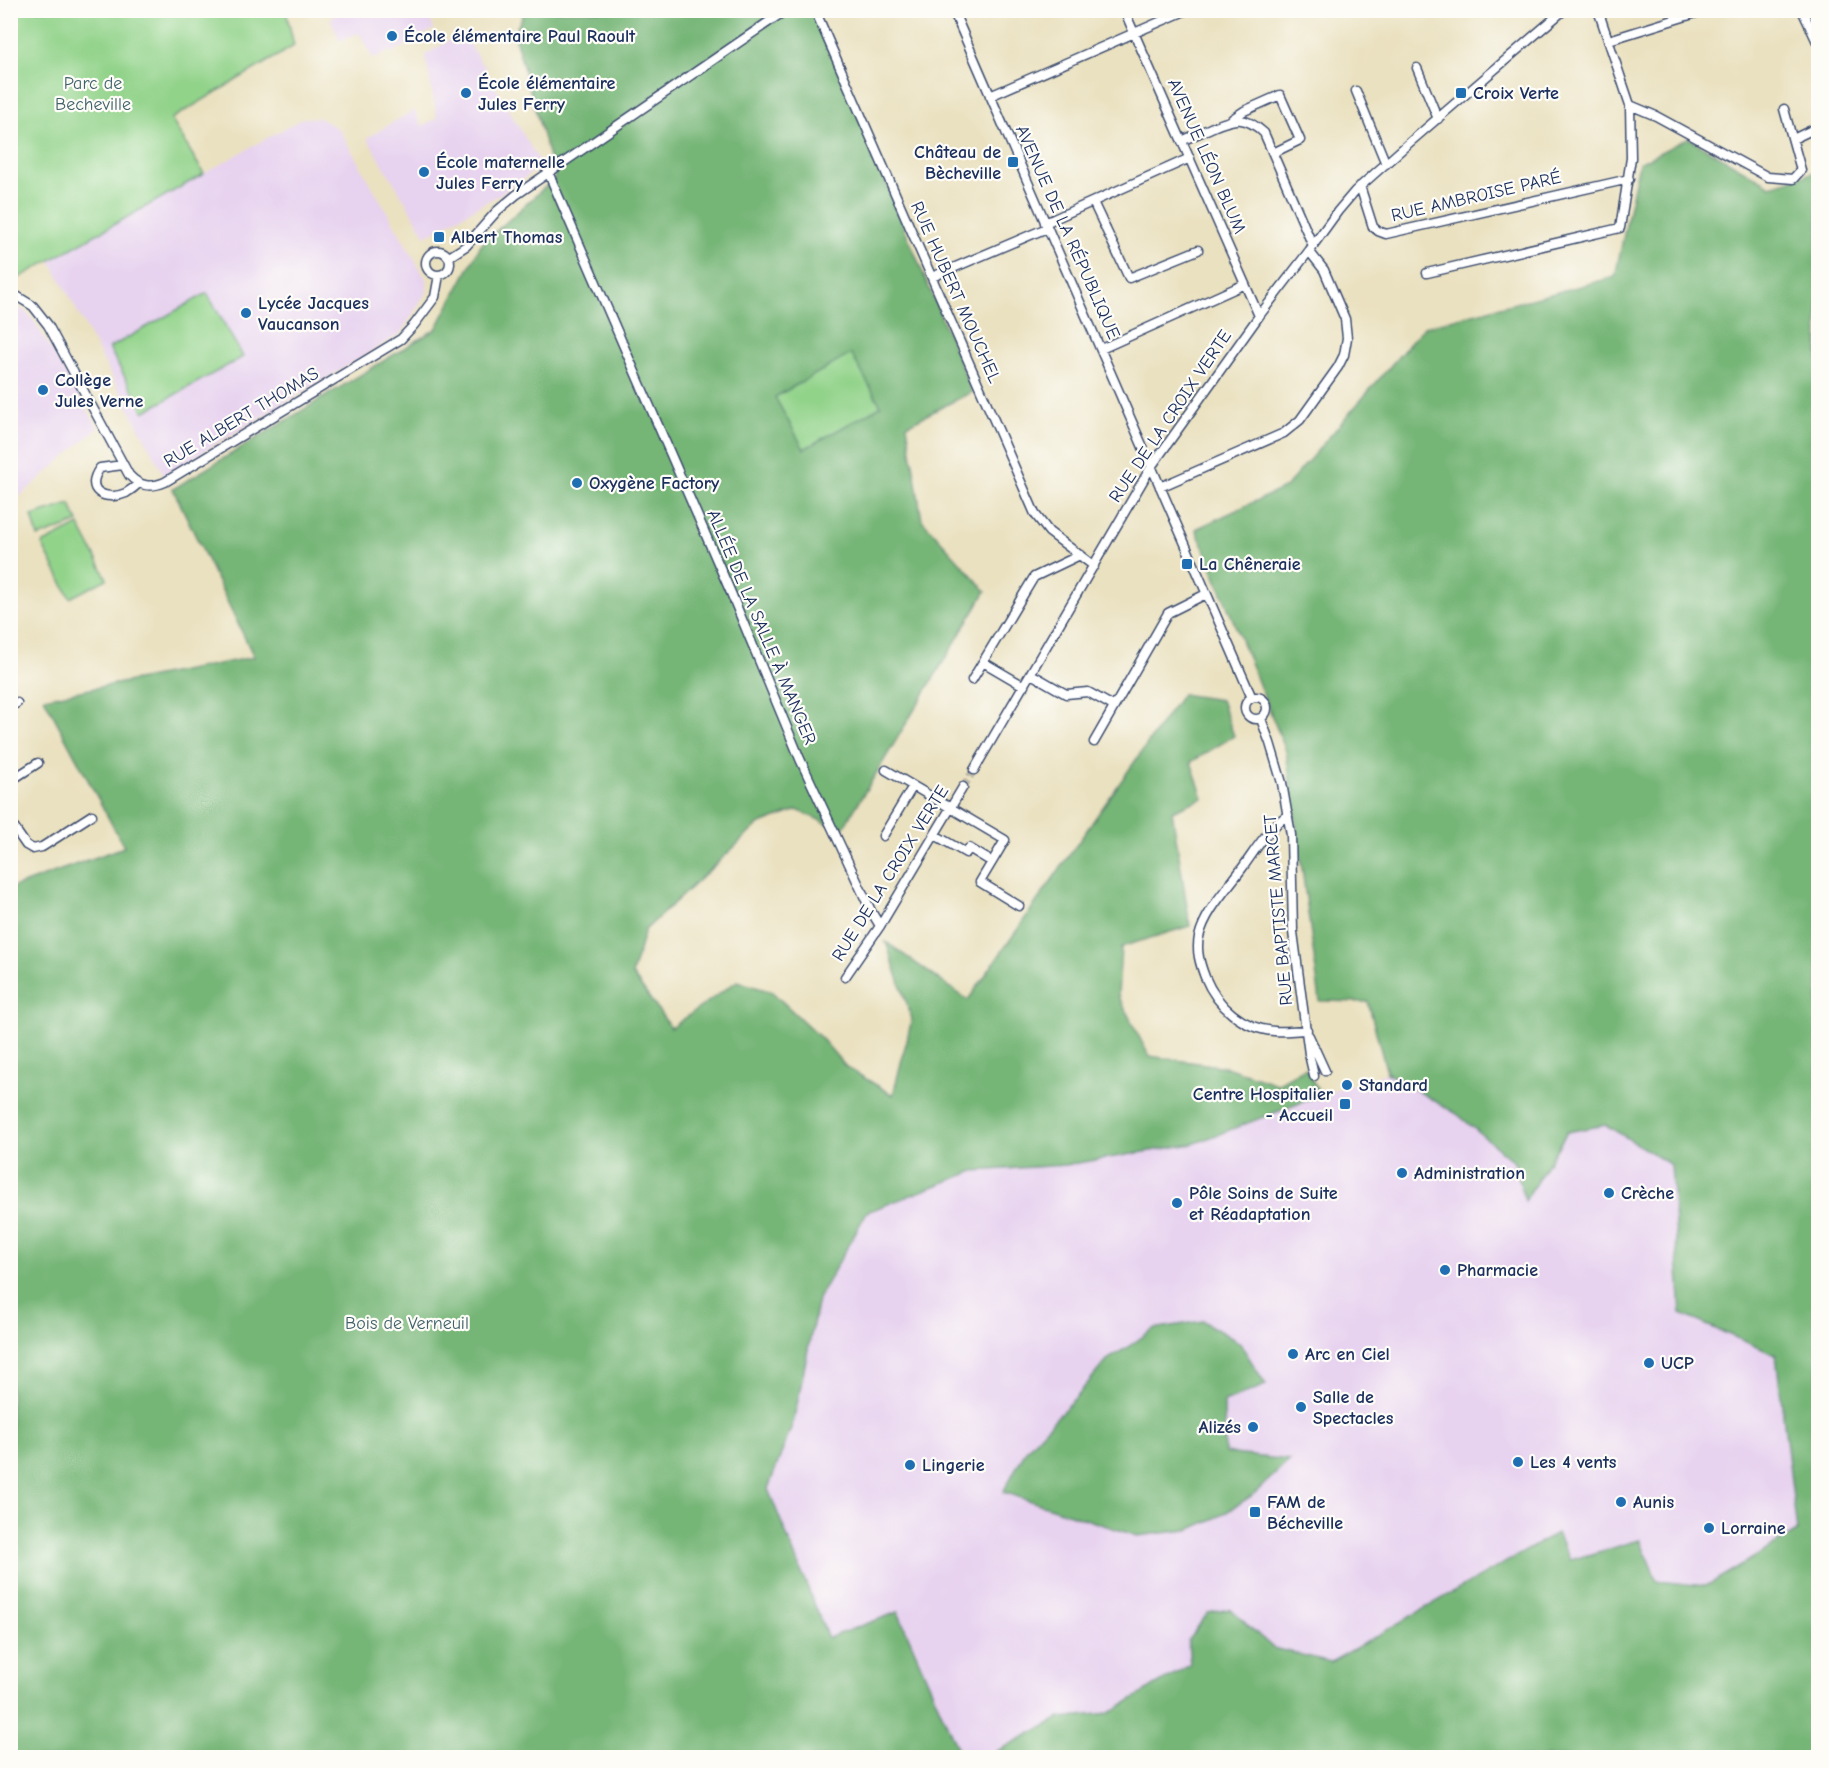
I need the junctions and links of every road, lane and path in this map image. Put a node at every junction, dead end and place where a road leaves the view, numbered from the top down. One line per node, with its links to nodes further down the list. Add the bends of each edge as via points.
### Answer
1 (786, 10): 26 (street)
2 (815, 10): 36 (street, RUE HUBERT MOUCHEL)
3 (953, 10): 15 (street, AVENUE DE LA RÉPUBLIQUE)
4 (1124, 10): 10 (street, AVENUE LÉON BLUM)
5 (1187, 10): 10 (street)
6 (1564, 10): 19 (street, RUE DE LA CROIX VERTE)
7 (1598, 10): 11 (street)
8 (1706, 10): 11 (street)
9 (1802, 10): 12 (street)
10 (1135, 34): 15 (street); 22 (street, AVENUE LÉON BLUM)
11 (1609, 40): 16 (street)
12 (1818, 44)
13 (1417, 68): 19 (street)
14 (1356, 91): 25 (street)
15 (990, 96): 30 (street, AVENUE DE LA RÉPUBLIQUE)
16 (1630, 105): 21 (street, via 1768,177 1793,179 1802,170); 27 (street)
17 (1784, 109): 21 (street)
18 (1232, 119): 22 (street); 23 (street, via 1254,124 1264,133); 23 (street, via 1280,95 1300,140)
19 (1438, 119): 25 (street, RUE DE LA CROIX VERTE)
20 (1818, 127): 21 (street)
21 (1792, 139)
22 (1182, 141): 24 (street, AVENUE LÉON BLUM)
23 (1273, 153): 31 (street)
24 (1190, 158): 29 (street); 37 (street, AVENUE LÉON BLUM)
25 (1386, 164): 28 (street, RUE DE LA CROIX VERTE)
26 (548, 172): 33 (street, via 497,211 466,246); 70 (street, ALLÉE DE LA SALLE À MANGER, via 800,759)
27 (1629, 179): 28 (street, RUE AMBROISE PARÉ, via 1386,234 1373,227); 34 (street, via 1620,228)
28 (1360, 186): 31 (street, RUE DE LA CROIX VERTE)
29 (1093, 202): 30 (street); 32 (street, via 1129,278)
30 (1046, 226): 36 (street); 40 (street, AVENUE DE LA RÉPUBLIQUE)
31 (1311, 248): 39 (street, RUE DE LA CROIX VERTE); 44 (street, via 1345,319 1347,338 1338,367 1300,420 1284,433)
32 (1198, 250)
33 (448, 257): 35 (street, via 449,268); 35 (street, via 439,250 427,257 427,268)
34 (1427, 273)
35 (439, 275): 43 (street, RUE ALBERT THOMAS, via 435,297 401,339 165,482 150,486)
36 (932, 278): 45 (street, RUE HUBERT MOUCHEL, via 1035,514 1049,532)
37 (1245, 284): 39 (street, AVENUE LÉON BLUM); 40 (street)
38 (10, 292): 41 (street, via 33,306 48,325)
39 (1259, 316): 42 (street, RUE DE LA CROIX VERTE)
40 (1101, 349): 42 (street, AVENUE DE LA RÉPUBLIQUE)
41 (123, 465): 43 (street); 43 (street, RUE ALBERT THOMAS, via 100,468 93,482 95,489 109,496 126,493)
42 (1151, 467): 44 (street, RUE BAPTISTE MARCET); 46 (street, RUE DE LA CROIX VERTE)
43 (139, 483)
44 (1160, 487): 47 (street, RUE BAPTISTE MARCET)
45 (1080, 555): 46 (street, RUE HUBERT MOUCHEL); 48 (street, via 1034,577)
46 (1094, 566): 49 (street, RUE DE LA CROIX VERTE)
47 (1206, 594): 52 (street, RUE BAPTISTE MARCET); 53 (street, via 1168,613)
48 (983, 663): 50 (street); 51 (street)
49 (1031, 674): 51 (street, RUE DE LA CROIX VERTE); 53 (street, via 1066,694 1088,692)
50 (972, 680)
51 (1024, 686): 58 (street, RUE DE LA CROIX VERTE)
52 (1252, 698): 54 (street, RUE BAPTISTE MARCET, via 1267,704); 54 (street, RUE BAPTISTE MARCET, via 1246,704 1246,713 1252,719)
53 (1113, 706): 55 (street)
54 (1261, 719): 63 (street, RUE BAPTISTE MARCET)
55 (1094, 742)
56 (38, 763): 59 (street)
57 (886, 770): 60 (street)
58 (974, 770)
59 (10, 781)
60 (913, 786): 62 (street); 67 (street)
61 (963, 787): 62 (street, RUE DE LA CROIX VERTE)
62 (951, 808): 66 (street, RUE DE LA CROIX VERTE); 68 (street, via 1005,840)
63 (1288, 814): 72 (street, RUE BAPTISTE MARCET, via 1293,932); 72 (street, via 1255,850 1206,919 1198,957 1216,998 1237,1018 1275,1032)
64 (92, 815): 65 (street, via 33,849)
65 (10, 822)
66 (934, 835): 68 (street); 70 (street, RUE DE LA CROIX VERTE)
67 (883, 836)
68 (992, 862): 69 (street, via 981,882)
69 (1019, 906)
70 (880, 926): 71 (street, RUE DE LA CROIX VERTE)
71 (845, 977)
72 (1307, 1030): 73 (street, RUE BAPTISTE MARCET); 74 (street, RUE BAPTISTE MARCET)
73 (1325, 1071)
74 (1314, 1076)

